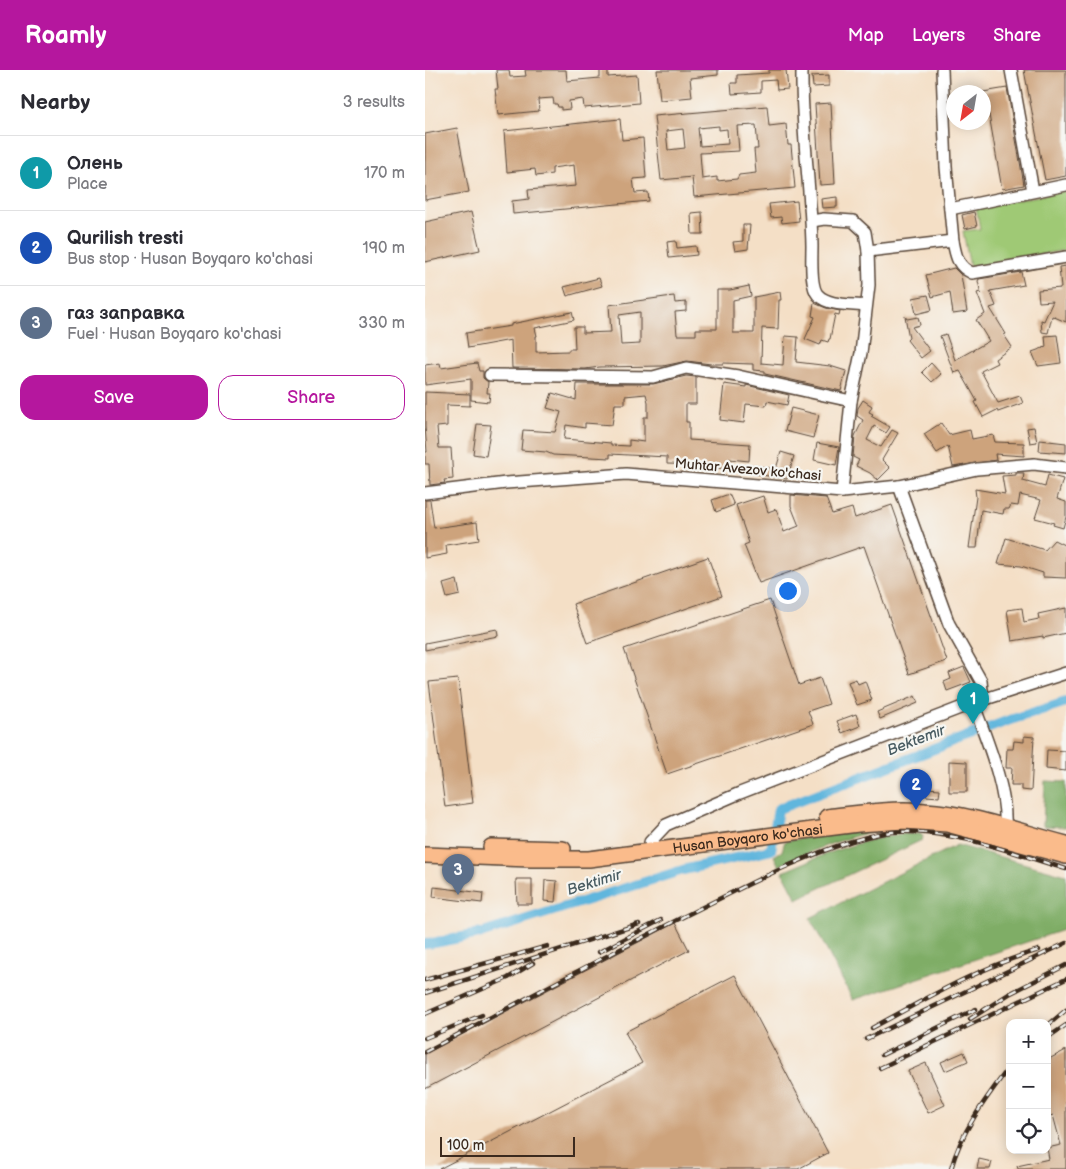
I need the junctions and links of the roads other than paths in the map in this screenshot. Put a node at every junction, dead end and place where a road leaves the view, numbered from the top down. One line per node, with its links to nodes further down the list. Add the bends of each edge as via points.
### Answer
1 (802, 70): 7 (street)
2 (942, 70): 6 (street)
3 (1011, 70): 5 (street)
4 (1066, 185): 5 (street)
5 (1033, 191): 6 (street)
6 (950, 209): 8 (street)
7 (812, 221): 9 (street, via 853,221 865,232); 11 (street, via 813,283 817,295 829,301)
8 (953, 241): 9 (street); 10 (street, via 958,264 972,273)
9 (868, 251): 11 (street)
10 (1066, 257)
11 (866, 306): 13 (street)
12 (490, 375): 13 (street, via 653,377 686,368)
13 (851, 401): 16 (street)
14 (1066, 468): 15 (street, Muhtar Avezov ko'chasi, via 1034,464 977,469)
15 (899, 486): 16 (street, Muhtar Avezov ko'chasi); 19 (street, via 949,624 981,681)
16 (841, 492): 17 (street, Muhtar Avezov ko'chasi, via 626,474)
17 (425, 493)
18 (1066, 673): 19 (street)
19 (978, 702): 21 (street, via 979,719 992,753 1004,806); 22 (street, via 740,793 666,826)
20 (759, 831): 21 (main road, Husan Boyqaro ko'chasi, via 867,812 910,810 949,813); 22 (main road, Husan Boyqaro ko'chasi); 25 (main road, Husan Boyqaro ko'chasi, via 589,859)
21 (1004, 832): 23 (main road, Husan Boyqaro ko'chasi); 26 (main road, Husan Boyqaro ko'chasi)
22 (650, 842): 24 (main road, Husan Boyqaro ko'chasi, via 589,850)
23 (1066, 844)
24 (425, 845)
25 (425, 855)
26 (1066, 856)

